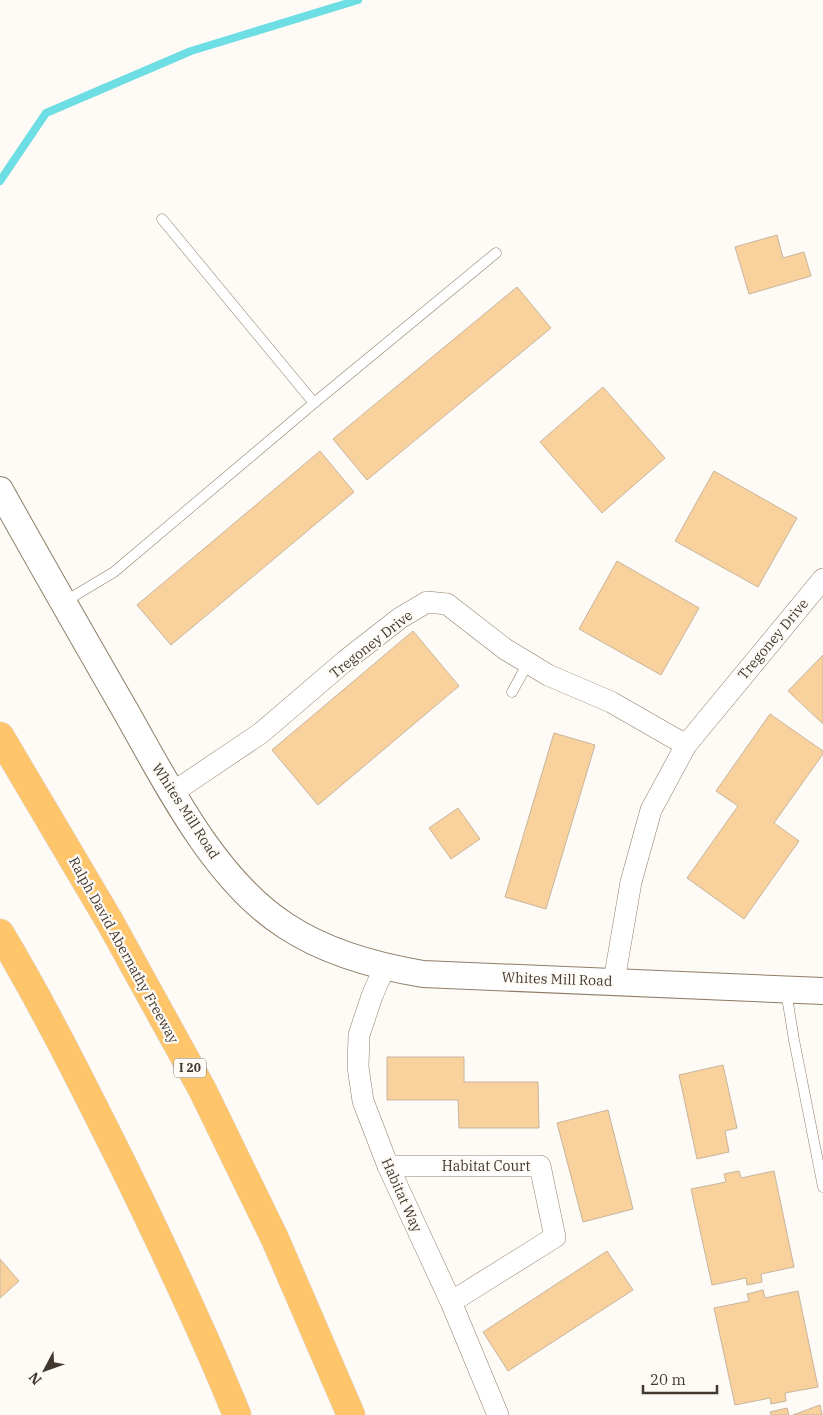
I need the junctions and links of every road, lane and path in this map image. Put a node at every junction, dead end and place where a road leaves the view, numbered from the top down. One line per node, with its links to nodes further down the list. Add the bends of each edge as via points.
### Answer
1 (162, 219): 3 (lane)
2 (496, 253): 3 (lane)
3 (314, 403): 6 (lane, via 114,572)
4 (0, 490): 6 (street, Whites Mill Road)
5 (823, 579): 10 (street, Tregoney Drive)
6 (63, 602): 11 (street, Whites Mill Road)
7 (528, 663): 8 (lane); 10 (street, Tregoney Drive, via 611,702); 11 (street, Tregoney Drive, via 447,604 427,602 400,618 345,661 261,733)
8 (512, 692)
9 (0, 736): 21 (highway, Ralph David Abernathy Freeway / I 20, via 110,922 202,1089 275,1239)
10 (686, 745): 14 (street, Tregoney Drive, via 651,810 632,882)
11 (172, 793): 13 (street, Whites Mill Road, via 212,854 246,894 284,925 317,944)
12 (0, 933): 20 (highway, via 86,1091 157,1236)
13 (384, 968): 14 (street, Whites Mill Road, via 423,974); 17 (street, Habitat Way, via 359,1035 358,1067 363,1101)
14 (614, 981): 15 (street, Whites Mill Road)
15 (786, 990): 16 (street, Whites Mill Road); 18 (lane)
16 (823, 991)
17 (388, 1166): 19 (street, Habitat Way); 19 (street, Habitat Court, via 540,1166 556,1236)
18 (823, 1187)
19 (451, 1302): 22 (street, Habitat Way)
20 (237, 1415)
21 (350, 1415)
22 (498, 1415)

